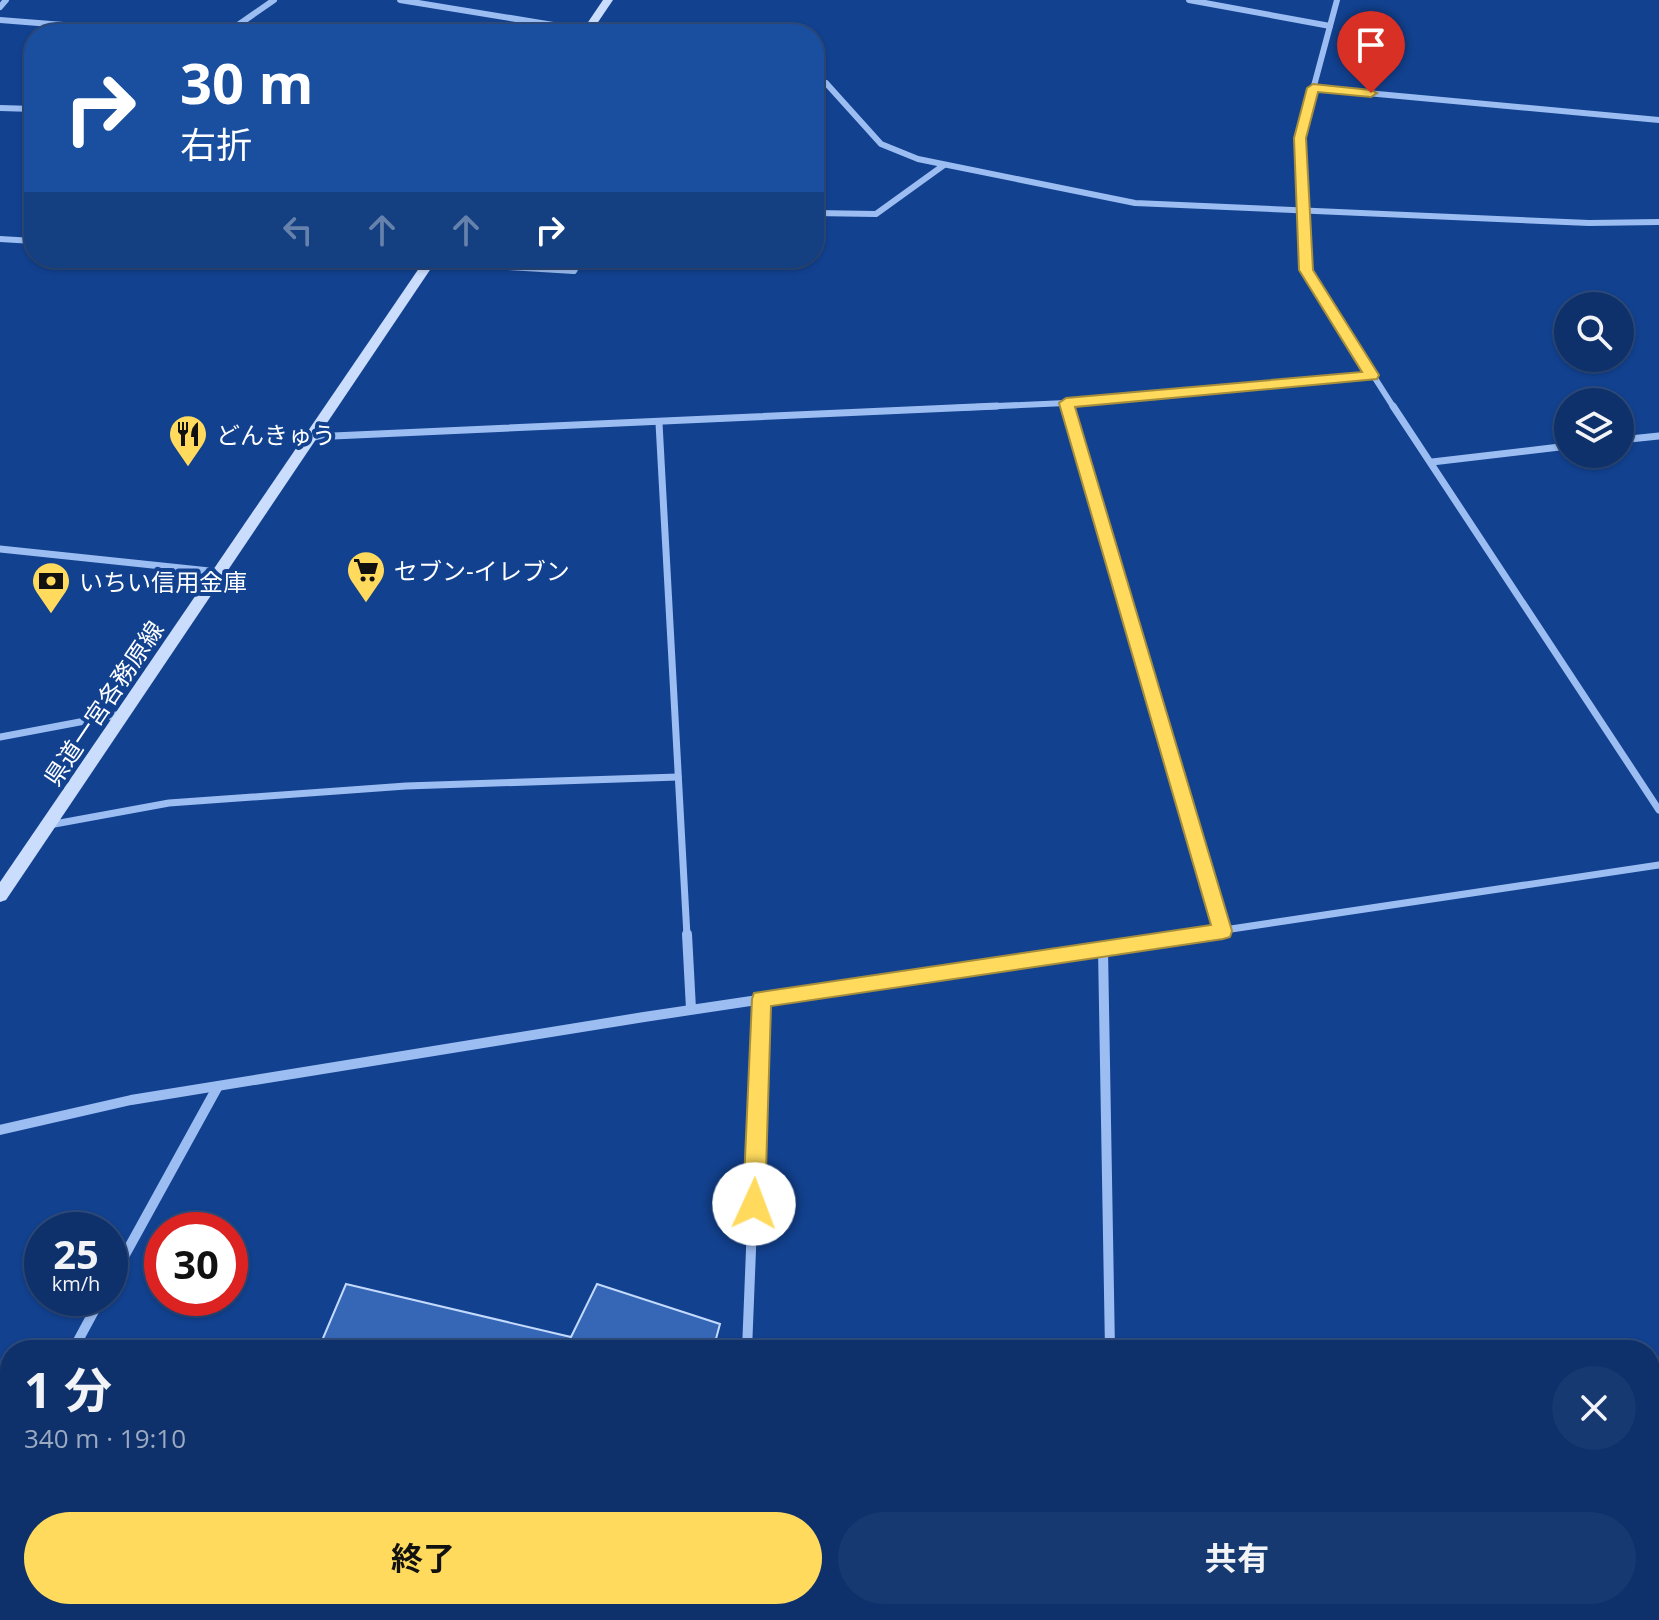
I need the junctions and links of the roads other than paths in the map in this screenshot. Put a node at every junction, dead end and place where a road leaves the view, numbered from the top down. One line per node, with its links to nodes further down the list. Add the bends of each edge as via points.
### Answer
1 (6, 0): 7 (street)
2 (274, 0): 10 (street)
3 (400, 0): 11 (street)
4 (608, 0): 12 (main road)
5 (1189, 0): 13 (street)
6 (1337, 0): 13 (street)
7 (0, 7)
8 (0, 20): 9 (street)
9 (51, 24)
10 (239, 24)
11 (540, 24)
12 (592, 24)
13 (1330, 26): 15 (street)
14 (824, 82): 19 (street, via 881,144)
15 (1313, 88): 18 (street); 20 (street, via 1300,138)
16 (0, 108): 17 (street)
17 (24, 109)
18 (1659, 120)
19 (944, 165): 20 (street, via 1135,203); 21 (street, via 876,214)
20 (1303, 208): 22 (street); 28 (street, via 1306,270)
21 (824, 213)
22 (1659, 222)
23 (0, 239): 24 (street)
24 (24, 240)
25 (426, 268): 32 (main road, 県道一宮各務原線)
26 (535, 268): 27 (street)
27 (576, 268)
28 (1372, 375): 29 (street); 35 (street)
29 (1066, 403): 30 (street); 45 (street)
30 (659, 423): 32 (street); 40 (street)
31 (1659, 436): 33 (street)
32 (311, 437): 37 (main road, 県道一宮各務原線)
33 (1634, 439)
34 (1554, 448): 35 (street)
35 (1432, 462): 41 (street)
36 (0, 549): 37 (street)
37 (219, 572): 38 (main road, 県道一宮各務原線)
38 (123, 714): 39 (street); 42 (main road, 県道一宮各務原線)
39 (0, 737)
40 (678, 777): 42 (street, via 406,786 169,803); 48 (street)
41 (1659, 810)
42 (47, 825): 44 (main road, 県道一宮各務原線)
43 (1659, 865): 45 (street)
44 (0, 895)
45 (1223, 931): 46 (street)
46 (1103, 949): 47 (street); 55 (street)
47 (761, 999): 48 (street); 54 (street)
48 (691, 1009): 49 (street)
49 (218, 1086): 50 (street); 51 (street)
50 (0, 1130)
51 (128, 1249)
52 (91, 1316): 53 (street)
53 (78, 1340)
54 (747, 1340)
55 (1110, 1340)

